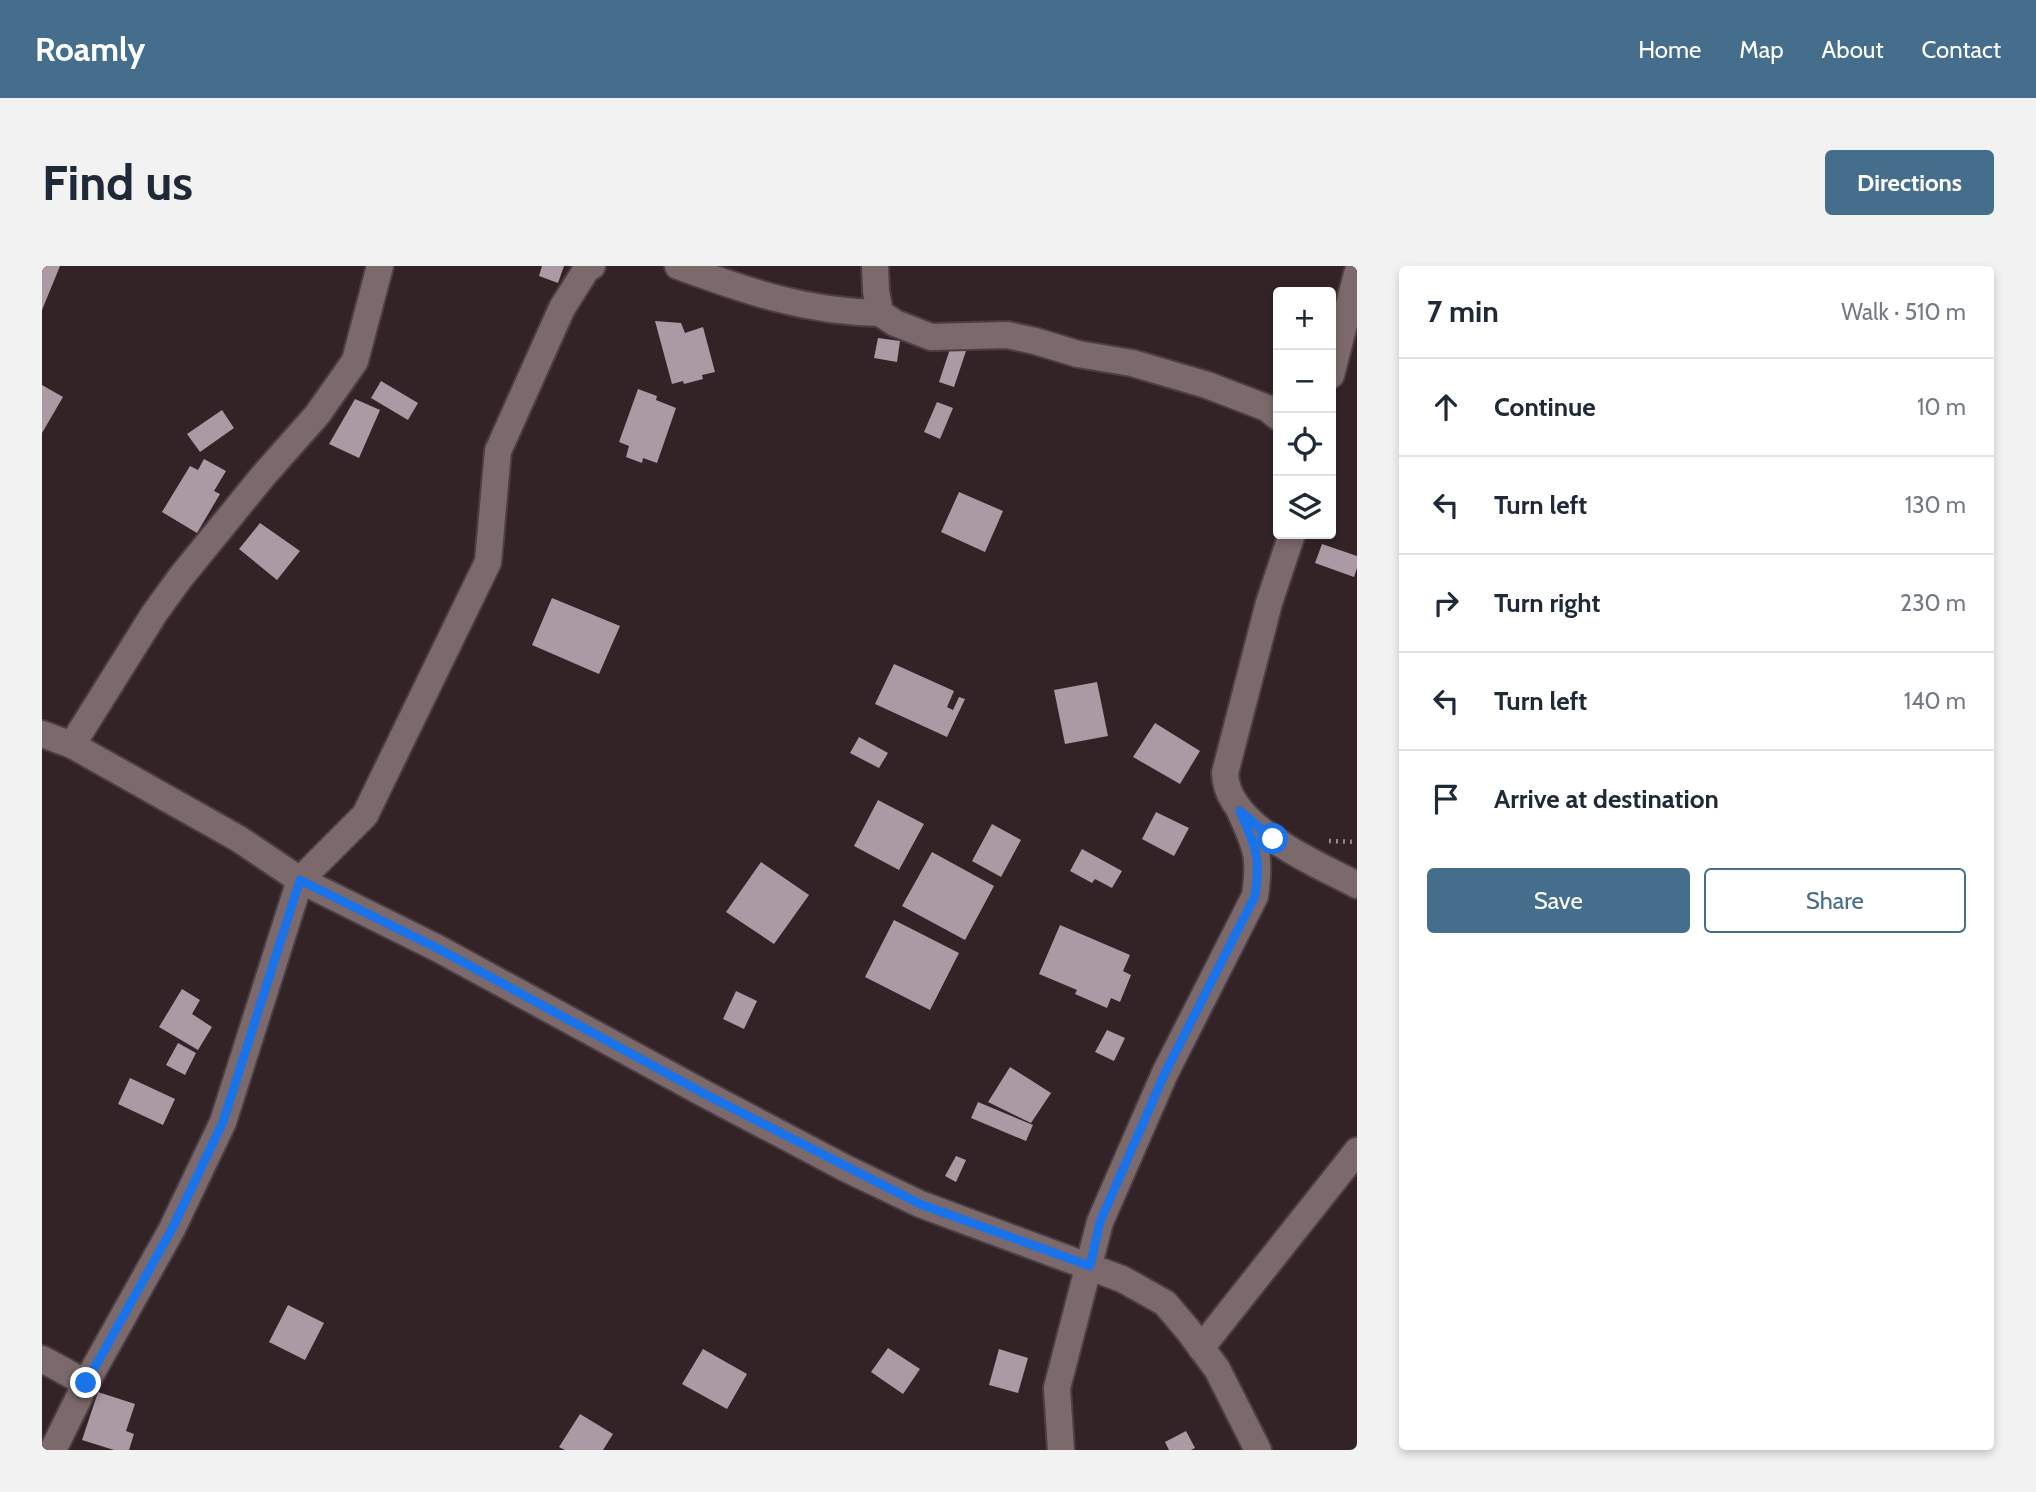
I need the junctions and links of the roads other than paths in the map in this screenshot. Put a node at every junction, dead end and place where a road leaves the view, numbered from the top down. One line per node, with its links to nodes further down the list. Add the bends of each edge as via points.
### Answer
1 (380, 266): 11 (street, via 355,361 317,415 180,578)
2 (592, 266): 13 (street, via 562,308 498,451 488,562 365,815)
3 (678, 266): 6 (street, via 783,302)
4 (875, 266): 6 (street)
5 (1357, 274): 7 (street)
6 (880, 313): 8 (street, via 931,337 1007,335 1132,363 1208,385)
7 (1336, 356)
8 (1273, 413)
9 (1291, 539): 12 (street, via 1269,603 1225,773 1228,792)
10 (42, 734): 11 (street)
11 (72, 745): 13 (street, via 239,839)
12 (1240, 811): 14 (street, via 1273,839); 16 (street, via 1257,850 1255,896 1165,1073 1100,1222)
13 (300, 880): 16 (street, via 920,1204); 19 (street, via 223,1122 172,1229)
14 (1357, 886)
15 (1357, 1151): 17 (street)
16 (1090, 1266): 17 (street, via 1165,1303); 21 (street, via 1057,1388)
17 (1201, 1348): 22 (street, via 1217,1369)
18 (42, 1359): 19 (street)
19 (86, 1383): 20 (street)
20 (53, 1450)
21 (1061, 1450)
22 (1258, 1450)

